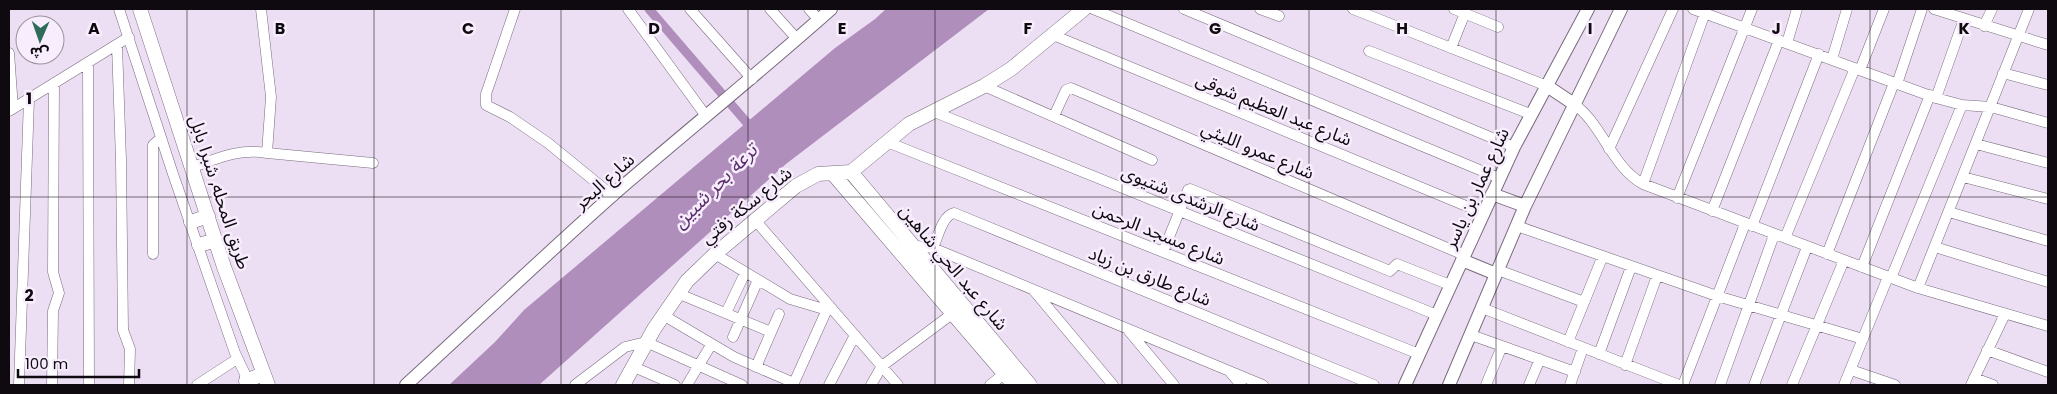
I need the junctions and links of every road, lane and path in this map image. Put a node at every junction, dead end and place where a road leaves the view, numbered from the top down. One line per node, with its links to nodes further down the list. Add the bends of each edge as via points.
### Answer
1 (119, 9): 39 (street)
2 (140, 9): 78 (main road, طريق المحله, شبرا بابل)
3 (260, 9): 74 (street, via 270,97)
4 (515, 9): 85 (street, via 486,94 486,105 548,143)
5 (628, 9): 66 (street)
6 (770, 9): 40 (street)
7 (809, 9): 33 (street)
8 (831, 9): 33 (street, شارع البحر)
9 (1084, 9): 37 (main road, شارع سكة زفتي)
10 (1093, 9): 82 (street)
11 (1184, 9): 72 (street)
12 (1260, 9): 31 (street)
13 (1353, 9): 44 (street)
14 (1454, 9): 30 (street)
15 (1588, 9): 56 (street, شارع عمار بن ياسر)
16 (1621, 9): 60 (street)
17 (1673, 9): 73 (street)
18 (1693, 9): 29 (street)
19 (1752, 9): 36 (street)
20 (1797, 9): 41 (street)
21 (1846, 9): 48 (street)
22 (1884, 9): 50 (street)
23 (1922, 9): 54 (street)
24 (1934, 9): 28 (street)
25 (1992, 9): 34 (street)
26 (2029, 9): 38 (street)
27 (693, 10): 52 (street)
28 (1955, 12): 32 (street)
29 (1712, 13): 36 (street); 83 (street)
30 (1465, 14): 35 (street); 44 (street)
31 (1279, 16)
32 (1964, 19): 34 (street); 58 (street)
33 (818, 20): 40 (street, شارع البحر)
34 (1984, 26): 38 (street)
35 (1498, 27)
36 (1745, 28): 41 (street); 86 (street)
37 (1053, 36): 55 (main road, شارع سكة زفتي); 92 (street, شارع عبد العظيم شوقى)
38 (2017, 36): 43 (street); 51 (street)
39 (129, 37): 42 (street); 69 (street)
40 (797, 39): 52 (street, شارع البحر)
41 (1783, 41): 47 (street); 90 (street)
42 (117, 45): 49 (street); 170 (street, via 123,330 130,350)
43 (2048, 45)
44 (1451, 48): 56 (street)
45 (1369, 51): 65 (street)
46 (9, 53): 63 (street)
47 (1819, 54): 48 (street); 95 (street)
48 (1832, 59): 50 (street)
49 (88, 63): 53 (street); 169 (street)
50 (1858, 69): 54 (street); 97 (street)
51 (2003, 73): 57 (street); 62 (street)
52 (752, 79): 66 (street, شارع البحر)
53 (54, 83): 59 (street); 168 (street, via 53,272 59,293 53,311)
54 (1895, 83): 58 (street); 107 (street)
55 (984, 86): 64 (main road, شارع سكة زفتي); 67 (street)
56 (1547, 86): 60 (street); 65 (street, شارع عمار بن ياسر)
57 (2048, 86)
58 (1933, 96): 61 (street); 112 (street)
59 (29, 99): 63 (street); 167 (street)
60 (1574, 104): 73 (street, via 1586,115); 88 (street)
61 (1962, 106): 62 (street); 116 (street)
62 (1991, 107): 68 (street); 71 (street)
63 (11, 110)
64 (932, 111): 70 (main road, شارع سكة زفتي); 89 (street, شارع الرشدى شتيوى)
65 (1530, 114): 72 (street, شارع عمار بن ياسر)
66 (706, 116): 85 (street, شارع البحر)
67 (1054, 116): 75 (street); 108 (street, شارع عمرو الليثي, via 1066,90 1071,88)
68 (2048, 123)
69 (161, 138): 93 (street); 105 (street, via 153,145)
70 (887, 142): 79 (main road, شارع سكة زفتي); 104 (street, شارع مسجد الرحمن)
71 (1976, 144): 77 (street); 81 (street)
72 (1514, 147): 82 (street, شارع عمار بن ياسر)
73 (1609, 149): 83 (street, via 1631,177)
74 (267, 153): 76 (street); 78 (street, via 253,150 236,152)
75 (1152, 160)
76 (373, 162)
77 (2048, 163)
78 (193, 167): 93 (main road, طريق المحله, شبرا بابل)
79 (851, 172): 80 (main road, شارع سكة زفتي); 100 (main road, شارع عبد الحي شاهين)
80 (834, 175): 94 (main road, شارع سكة زفتي, via 818,174 807,179); 130 (main road, شارع عبد الحي شاهين)
81 (1964, 177): 87 (street); 91 (street)
82 (1499, 178): 84 (street, شارع عمار بن ياسر)
83 (1643, 184): 86 (street)
84 (1492, 194): 88 (street); 92 (street, شارع عمار بن ياسر)
85 (613, 196): 172 (street, شارع البحر)
86 (1677, 198): 90 (street)
87 (2048, 199)
88 (1525, 206): 96 (street)
89 (1179, 210): 104 (street); 119 (street, via 1190,189 1390,271 1397,264); 134 (street, شارع الرشدى شتيوى)
90 (1712, 211): 95 (street)
91 (1949, 212): 98 (street); 102 (street)
92 (1483, 213): 108 (street, شارع عمار بن ياسر)
93 (199, 219): 99 (main road, طريق المحله, شبرا بابل)
94 (755, 220): 106 (main road, شارع سكة زفتي); 126 (street)
95 (1748, 225): 97 (street); 123 (street)
96 (1517, 226): 109 (street); 113 (street)
97 (1780, 236): 101 (street); 125 (street)
98 (2048, 240)
99 (207, 243): 152 (street); 164 (main road, طريق المحله, شبرا بابل)
100 (910, 245): 103 (street); 183 (main road, شارع عبد الحي شاهين)
101 (1807, 246): 107 (street); 131 (street)
102 (1935, 247): 118 (street); 120 (street)
103 (934, 248): 121 (street); 188 (street, شارع طارق بن زياد, via 945,220 954,213)
104 (1163, 252): 150 (street, شارع مسجد الرحمن)
105 (153, 254)
106 (715, 254): 114 (street); 122 (main road, شارع سكة زفتي)
107 (1827, 254): 110 (street)
108 (1463, 258): 113 (street); 119 (street, شارع عمار بن ياسر)
109 (1602, 258): 111 (street); 124 (street)
110 (1844, 260): 112 (street); 136 (street)
111 (1630, 267): 115 (street); 151 (street)
112 (1862, 267): 116 (street)
113 (1497, 272): 124 (street); 127 (street)
114 (745, 273): 117 (street); 128 (street)
115 (1657, 276): 123 (street); 154 (street)
116 (1890, 277): 120 (street); 143 (street)
117 (758, 280): 126 (street, via 800,303); 135 (street)
118 (2048, 282)
119 (1450, 285): 134 (street, شارع عمار بن ياسر)
120 (1918, 288): 132 (street)
121 (1033, 289): 138 (street); 184 (street)
122 (677, 293): 128 (street); 133 (main road, شارع سكة زفتي)
123 (1717, 296): 125 (street); 195 (street)
124 (1584, 302): 145 (street)
125 (1749, 305): 131 (street); 196 (street)
126 (828, 307): 140 (street); 166 (street)
127 (1482, 308): 141 (street); 145 (street)
128 (726, 313): 135 (street)
129 (779, 314): 139 (street)
130 (952, 314): 156 (street); 163 (main road, شارع عبد الحي شاهين)
131 (1780, 314): 136 (street); 197 (street)
132 (2005, 314): 137 (street); 149 (street)
133 (663, 315): 144 (main road, شارع سكة زفتي); 146 (street)
134 (1438, 315): 150 (street, شارع عمار بن ياسر)
135 (741, 320): 139 (street); 142 (street)
136 (1817, 325): 143 (street); 198 (street)
137 (2048, 326)
138 (1126, 328): 160 (street); 185 (street)
139 (772, 332): 158 (street)
140 (855, 335): 156 (street); 178 (street)
141 (1471, 335): 147 (street); 190 (street)
142 (733, 337)
143 (1864, 339): 159 (street)
144 (646, 342): 155 (street); 157 (main road, شارع سكة زفتي); 173 (street, via 620,351)
145 (1568, 342): 148 (street)
146 (712, 345): 155 (street); 158 (street)
147 (1502, 346): 153 (street); 191 (street)
148 (1583, 348): 151 (street); 161 (street)
149 (1987, 350): 162 (street); 165 (street)
150 (1419, 354): 189 (street, شارع عمار بن ياسر)
151 (1599, 354): 154 (street)
152 (238, 359): 164 (street); 171 (street)
153 (1540, 359): 161 (street); 192 (street)
154 (1625, 365): 194 (street)
155 (698, 366): 176 (street); 177 (street)
156 (882, 366): 179 (street); 180 (street)
157 (634, 367): 174 (main road, شارع سكة زفتي); 175 (street)
158 (756, 367): 166 (street)
159 (1851, 370): 199 (street); 200 (street)
160 (1230, 371): 186 (street); 187 (street)
161 (1575, 372): 193 (street)
162 (2048, 372)
163 (1004, 374): 181 (street); 182 (main road, شارع عبد الحي شاهين)
164 (255, 380)
165 (1973, 381): 201 (street)
166 (794, 384)
167 (19, 385)
168 (52, 385)
169 (89, 385)
170 (129, 385)
171 (197, 385)
172 (406, 385)
173 (575, 385)
174 (623, 385)
175 (674, 385)
176 (687, 385)
177 (742, 385)
178 (829, 385)
179 (871, 385)
180 (898, 385)
181 (990, 385)
182 (1014, 385)
183 (1030, 385)
184 (1113, 385)
185 (1174, 385)
186 (1241, 385)
187 (1263, 385)
188 (1374, 385)
189 (1405, 385)
190 (1449, 385)
191 (1486, 385)
192 (1529, 385)
193 (1570, 385)
194 (1679, 385)
195 (1683, 385)
196 (1720, 385)
197 (1754, 385)
198 (1792, 385)
199 (1844, 385)
200 (1895, 385)
201 (1993, 385)

